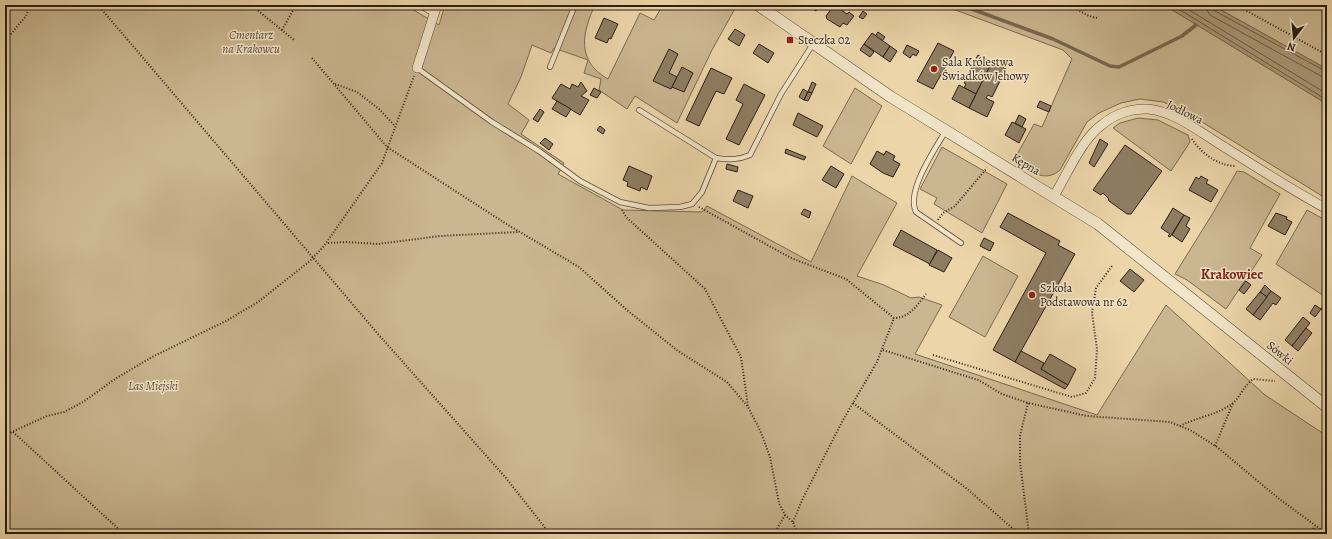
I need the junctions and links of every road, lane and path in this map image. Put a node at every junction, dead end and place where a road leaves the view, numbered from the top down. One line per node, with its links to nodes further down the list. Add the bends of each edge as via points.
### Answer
1 (30, 5): 14 (path, via 26,16)
2 (98, 5): 37 (path)
3 (251, 5): 12 (path)
4 (296, 5): 12 (path)
5 (418, 5): 10 (lane)
6 (575, 5): 18 (lane)
7 (758, 5): 15 (street, Kępna)
8 (1069, 5): 11 (path)
9 (1236, 5): 16 (path)
10 (436, 9): 19 (street)
11 (1097, 18)
12 (282, 30): 13 (path)
13 (294, 40)
14 (5, 41)
15 (813, 44): 23 (street, Kępna); 26 (lane, via 781,94 750,155 728,160)
16 (1327, 55)
17 (312, 58): 20 (path)
18 (550, 67)
19 (417, 68): 22 (path); 30 (lane, via 580,181)
20 (334, 84): 22 (path, via 357,92); 25 (path)
21 (639, 110): 26 (lane)
22 (396, 126): 25 (path)
23 (945, 132): 29 (street, Kępna); 33 (lane, via 915,188 912,200 916,212)
24 (1190, 135): 28 (path, via 1200,150 1223,164)
25 (387, 147): 34 (path); 35 (path, via 382,163)
26 (716, 158): 31 (lane, via 702,192)
27 (989, 166): 33 (path, via 955,206 943,213)
28 (1237, 166)
29 (1054, 196): 32 (street, Jodłowa, via 1086,143 1102,124 1118,115 1148,109 1162,112 1194,128); 41 (street, Kępna, via 1098,224)
30 (620, 202): 31 (lane, via 649,208 680,207); 49 (path, via 626,217 705,289 741,358)
31 (694, 202): 40 (path, via 704,211 791,258 846,279)
32 (1327, 209)
33 (934, 225): 36 (lane)
34 (520, 232): 35 (path, via 440,236 378,244); 49 (path, via 579,267 678,351 728,382)
35 (327, 243): 37 (path)
36 (961, 243)
37 (314, 258): 52 (path, via 258,302 152,357 83,402); 60 (path, via 506,478)
38 (1112, 266): 43 (path, via 1096,288 1092,314 1097,349 1095,378 1086,393 1072,397)
39 (926, 294): 40 (path, via 913,311 902,318)
40 (894, 318): 42 (path)
41 (1218, 319): 48 (street, Sówki)
42 (883, 350): 46 (path); 47 (path, via 978,380 1002,394)
43 (933, 355)
44 (1275, 381): 45 (path, via 1253,379)
45 (1233, 402): 50 (path); 55 (path)
46 (853, 403): 57 (path); 63 (path, via 966,488)
47 (1028, 403): 50 (path, via 1087,416 1170,422); 64 (path, via 1020,436 1020,462)
48 (1327, 406)
49 (748, 407): 56 (path, via 770,457 779,503)
50 (1180, 426): 55 (path)
51 (5, 429): 53 (path)
52 (13, 432): 53 (path); 59 (path)
53 (10, 433): 54 (path)
54 (5, 435)
55 (1215, 446): 58 (path)
56 (786, 514): 57 (path); 61 (path)
57 (793, 522): 62 (path)
58 (1315, 526): 65 (path); 66 (path)
59 (124, 534)
60 (550, 534)
61 (774, 534)
62 (797, 534)
63 (1019, 534)
64 (1029, 534)
65 (1310, 534)
66 (1327, 534)

